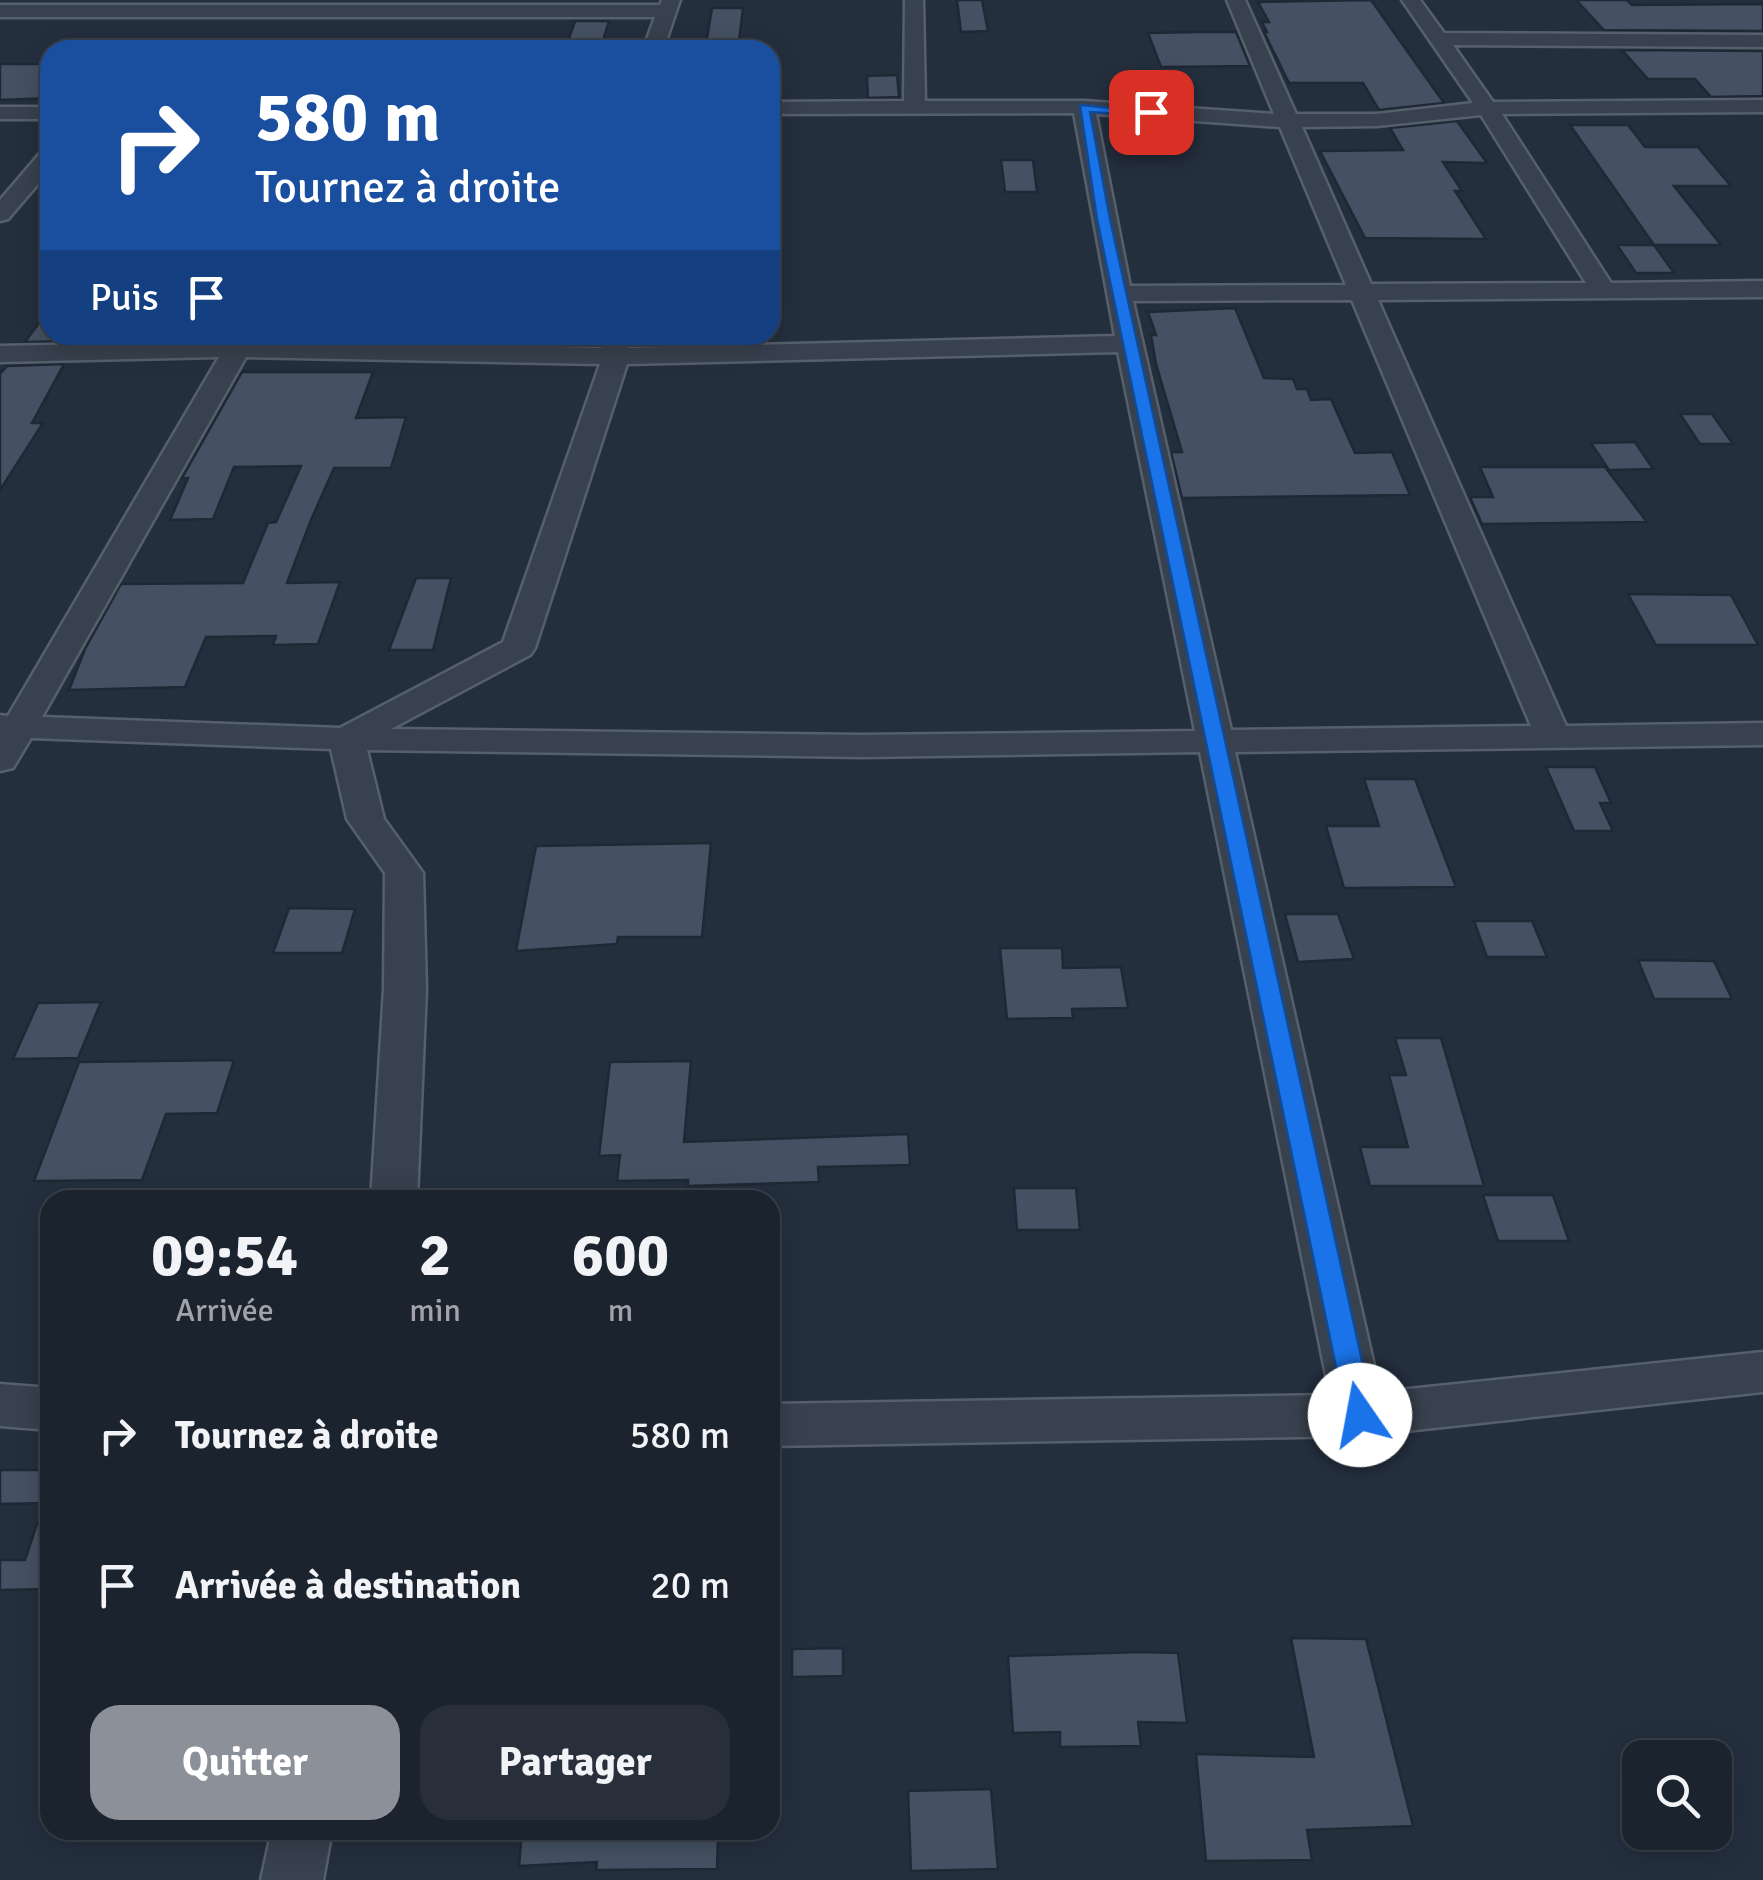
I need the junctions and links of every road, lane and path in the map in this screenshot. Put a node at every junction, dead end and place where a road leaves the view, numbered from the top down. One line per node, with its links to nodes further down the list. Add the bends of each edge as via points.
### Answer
1 (914, 0): 11 (street)
2 (1236, 0): 16 (street)
3 (1411, 0): 6 (street)
4 (669, 6): 5 (street); 7 (street)
5 (0, 10)
6 (1436, 39): 8 (street); 13 (street)
7 (657, 40)
8 (1763, 42)
9 (1763, 106): 13 (street)
10 (780, 108): 11 (street)
11 (915, 108): 12 (street)
12 (1084, 108): 16 (street); 22 (street)
13 (1487, 108): 16 (street); 20 (street)
14 (0, 113): 15 (street)
15 (40, 113)
16 (1286, 121): 21 (street)
17 (40, 168): 18 (street)
18 (0, 214)
19 (1763, 289): 20 (street)
20 (1602, 290): 21 (street)
21 (1364, 291): 22 (street); 31 (street)
22 (1120, 294): 23 (street)
23 (1131, 344): 27 (street); 33 (street)
24 (181, 345): 28 (street)
25 (239, 345): 29 (street)
26 (614, 345): 32 (street, via 518,648)
27 (780, 345)
28 (0, 354)
29 (10, 726): 32 (street); 34 (street)
30 (1763, 734): 31 (street)
31 (1553, 736): 33 (street)
32 (346, 739): 33 (street); 35 (street, via 366,819 404,872 406,989)
33 (1218, 743): 39 (street)
34 (0, 760)
35 (395, 1190)
36 (1763, 1372): 39 (street)
37 (0, 1406): 38 (street)
38 (40, 1408)
39 (1360, 1415): 40 (street)
40 (780, 1424)
41 (300, 1840): 42 (street)
42 (292, 1880)

